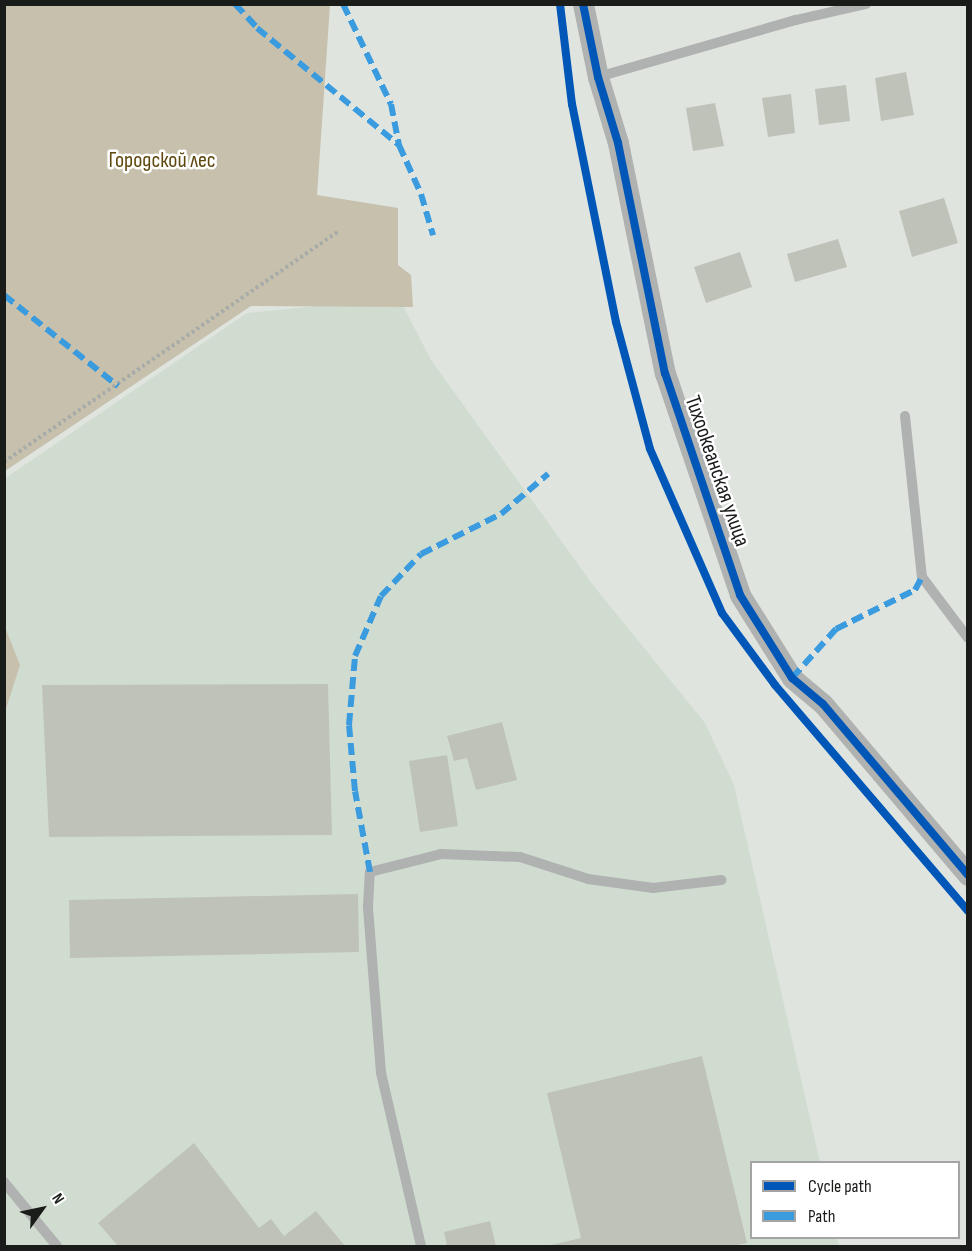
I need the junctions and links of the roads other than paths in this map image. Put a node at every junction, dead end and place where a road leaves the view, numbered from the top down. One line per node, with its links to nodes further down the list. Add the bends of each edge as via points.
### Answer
1 (583, 4): 3 (street, Тихоокеанская улица)
2 (866, 4): 3 (lane)
3 (598, 77): 6 (street, Тихоокеанская улица, via 618,143 665,373 740,595 792,678 823,704)
4 (905, 416): 5 (lane, via 922,577)
5 (968, 638)
6 (968, 875)
7 (722, 880): 10 (lane, via 653,888 588,879 520,856 441,854 370,872 368,907 381,1073)
8 (4, 1182): 9 (lane)
9 (57, 1246)
10 (421, 1246)

